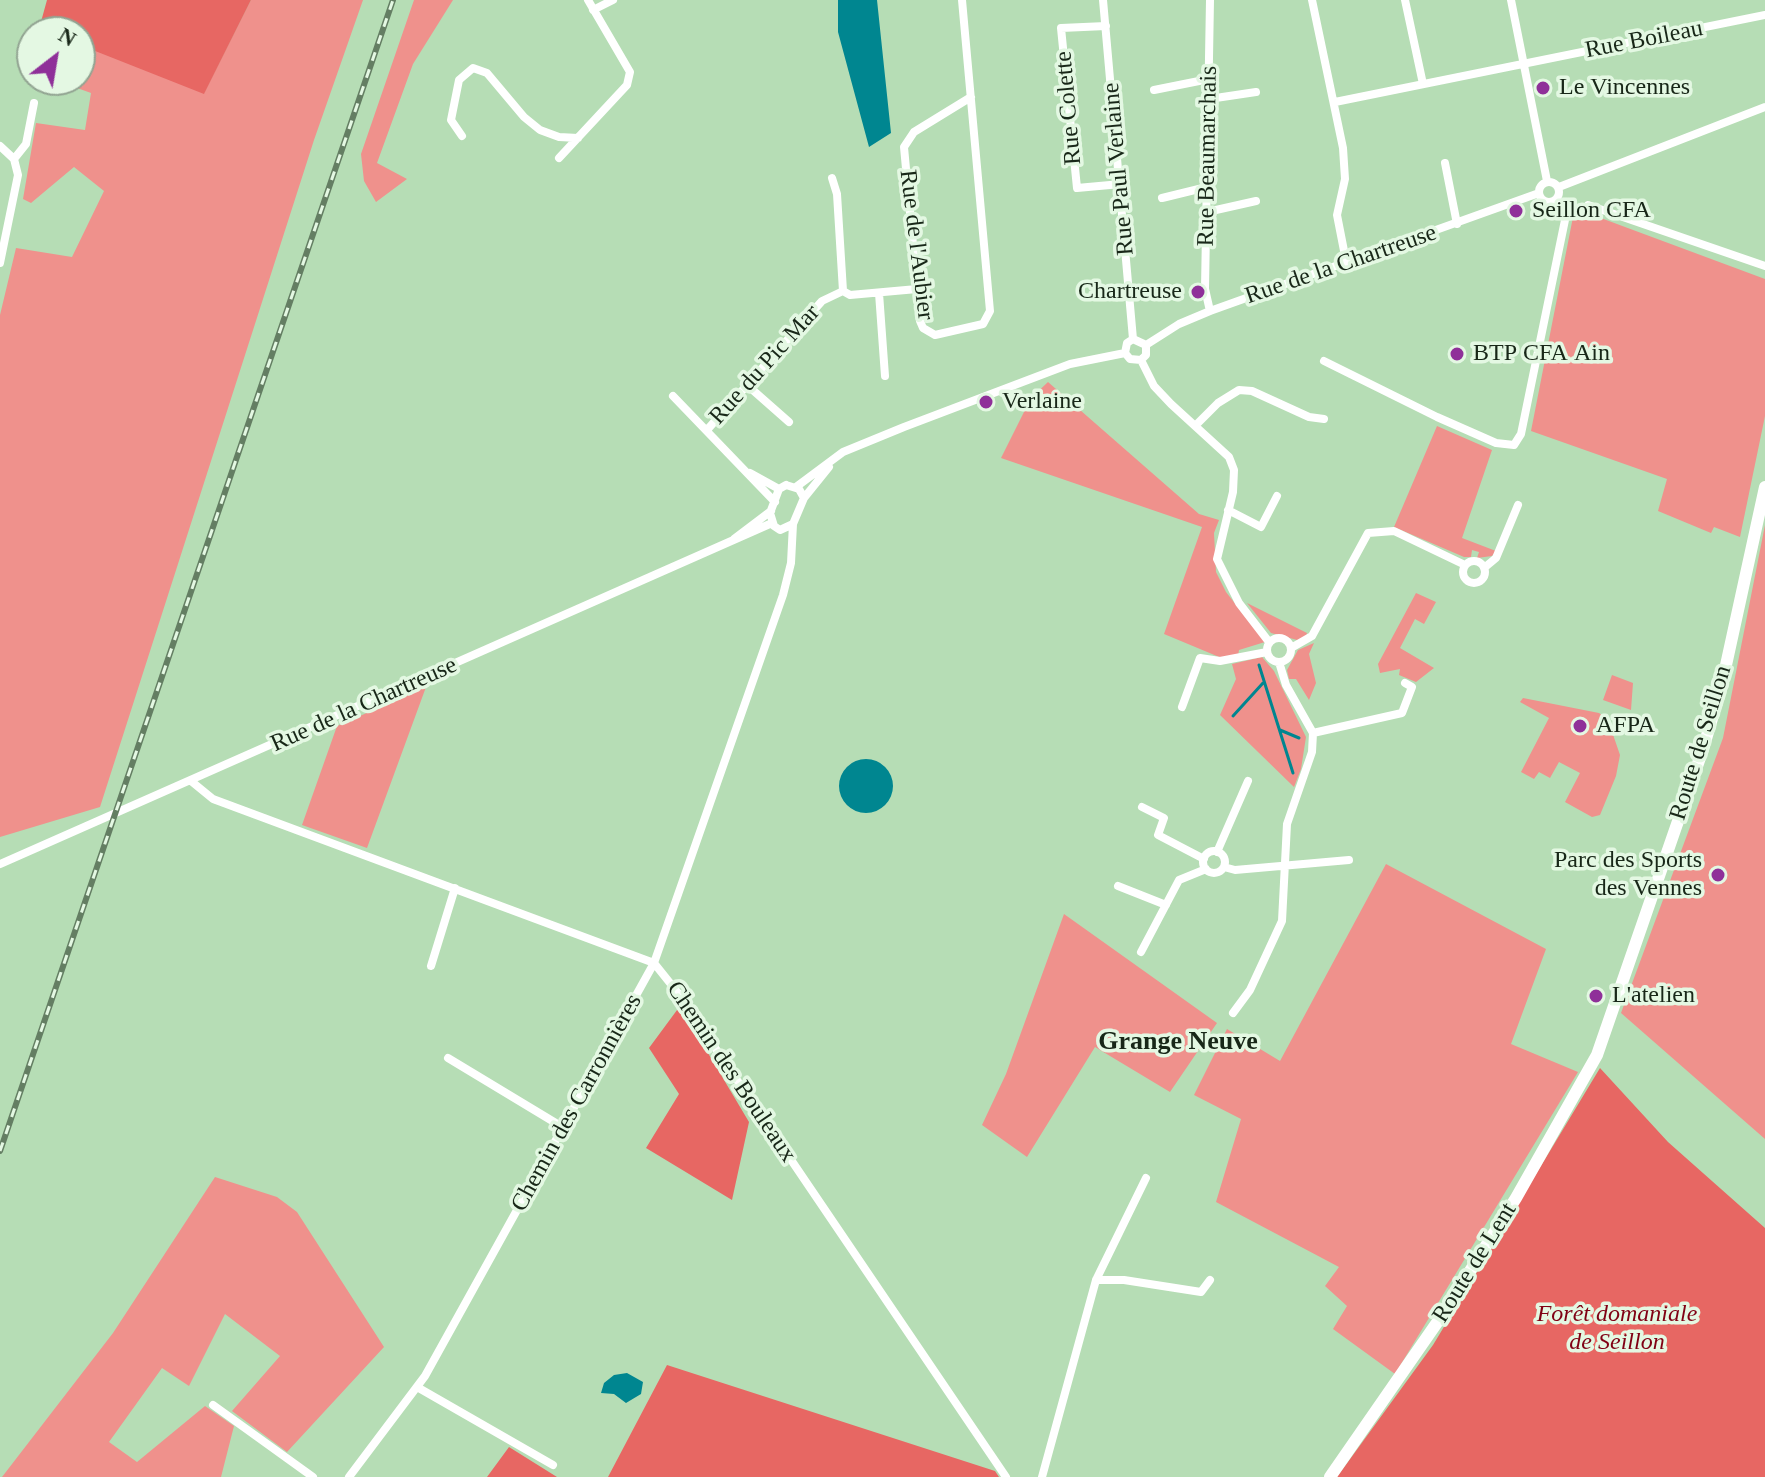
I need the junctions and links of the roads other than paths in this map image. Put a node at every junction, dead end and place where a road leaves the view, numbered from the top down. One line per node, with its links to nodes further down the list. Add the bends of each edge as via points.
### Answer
1 (588, 0): 9 (street)
2 (613, 0): 9 (street)
3 (962, 0): 17 (street, Rue de l'Aubier)
4 (1103, 0): 11 (street, Rue Paul Verlaine)
5 (1210, 0): 13 (street, Rue Beaumarchais)
6 (1312, 0): 19 (street)
7 (1405, 0): 14 (street)
8 (1511, 0): 12 (street)
9 (593, 10): 23 (street, via 630,72 627,85)
10 (1765, 15): 12 (street, Rue Boileau)
11 (1106, 26): 30 (street, Rue Paul Verlaine); 33 (street, Rue Colette, via 1061,28)
12 (1524, 65): 14 (street, Rue Boileau); 29 (street)
13 (1209, 79): 15 (street); 18 (street, Rue Beaumarchais)
14 (1423, 84): 19 (street, Rue Boileau)
15 (1154, 90)
16 (1256, 92): 18 (street)
17 (971, 97): 45 (street, Rue de l'Aubier, via 906,139); 45 (street, Rue de l'Aubier, via 988,318 976,327 928,333 920,321)
18 (1209, 99): 31 (street, Rue Beaumarchais)
19 (1335, 102): 42 (street, via 1345,179 1337,215)
20 (34, 103): 26 (street, via 26,144)
21 (1765, 107): 32 (street)
22 (462, 136): 23 (street, via 451,120 459,80 473,68 487,73 540,130)
23 (578, 138): 25 (street)
24 (0, 146): 26 (street)
25 (559, 158)
26 (14, 159): 43 (street, via 18,175)
27 (1445, 163): 41 (street)
28 (832, 178): 46 (street)
29 (1547, 181): 32 (street); 35 (street)
30 (1121, 184): 33 (street, Rue Colette); 49 (street, Rue Paul Verlaine)
31 (1207, 187): 36 (street); 40 (street, Rue Beaumarchais)
32 (1559, 187): 37 (street)
33 (1077, 188): 34 (street)
34 (1066, 189)
35 (1539, 193): 37 (street, via 1546,201); 41 (street, Rue de la Chartreuse)
36 (1162, 198)
37 (1556, 200): 53 (street, via 1565,220 1521,434 1514,445 1496,443 1437,417)
38 (1256, 201): 40 (street)
39 (1588, 205): 44 (street)
40 (1207, 212): 48 (street, Rue Beaumarchais, via 1205,289)
41 (1457, 224): 42 (street, Rue de la Chartreuse)
42 (1346, 261): 48 (street, Rue de la Chartreuse)
43 (0, 263)
44 (1765, 266)
45 (917, 289): 47 (street, Rue du Pic Mar)
46 (843, 291): 47 (street, Rue du Pic Mar); 55 (street, Rue du Pic Mar, via 822,301)
47 (879, 293): 54 (street)
48 (1210, 311): 50 (street, Rue de la Chartreuse)
49 (1133, 339): 50 (street); 51 (street)
50 (1146, 345): 52 (street)
51 (1125, 353): 52 (street); 61 (street, via 1070,364)
52 (1141, 360): 59 (street, via 1154,386)
53 (1324, 361)
54 (885, 376)
55 (747, 385): 58 (street); 60 (street, Rue du Pic Mar)
56 (673, 396): 60 (street)
57 (1324, 419): 59 (street, via 1239,390)
58 (789, 422)
59 (1196, 425): 70 (street, via 1229,457 1234,470)
60 (707, 430): 62 (street)
61 (843, 452): 63 (street); 67 (street)
62 (742, 468): 65 (street); 69 (street)
63 (796, 487): 65 (street); 67 (street)
64 (1765, 487): 104 (street, Route de Seillon, via 1717,700)
65 (779, 489): 69 (street)
66 (1277, 496): 70 (street, via 1261,527)
67 (804, 498): 72 (street, Chemin des Carronnières)
68 (1518, 505): 77 (street, via 1496,558)
69 (773, 506): 71 (street); 74 (street, Rue de la Chartreuse)
70 (1228, 510): 80 (street, via 1218,548 1220,569)
71 (772, 523): 73 (street); 74 (street, Rue de la Chartreuse)
72 (793, 524): 73 (street); 75 (street, Chemin des Carronnières)
73 (783, 530): 75 (street)
74 (727, 544): 87 (street, Rue de la Chartreuse)
75 (791, 563): 101 (street, Chemin des Carronnières)
76 (1465, 565): 77 (street, via 1476,561); 78 (street, via 1465,579); 81 (street, via 1394,531 1368,533 1312,636)
77 (1484, 568): 78 (street)
78 (1476, 583): 79 (street)
79 (1475, 594)
80 (1269, 642): 81 (street, via 1281,638); 82 (street)
81 (1291, 648): 83 (street, via 1290,656)
82 (1267, 652): 83 (street); 85 (street, via 1220,661 1200,658)
83 (1279, 662): 86 (street)
84 (1405, 683): 86 (street, via 1412,687 1402,713)
85 (1182, 707)
86 (1313, 733): 94 (street, via 1307,772 1287,824)
87 (191, 781): 93 (street, Rue de la Chartreuse); 98 (street, Chemin des Bouleaux, via 213,799)
88 (1248, 781): 90 (street)
89 (1142, 807): 91 (street, via 1164,818 1158,835)
90 (1217, 852): 91 (street); 95 (street, via 1225,859)
91 (1204, 859): 96 (street)
92 (1349, 860): 94 (street)
93 (0, 864)
94 (1286, 865): 95 (street); 103 (street, via 1282,921 1250,990)
95 (1224, 867): 96 (street, via 1215,873)
96 (1206, 869): 99 (street, via 1179,880)
97 (1118, 886): 99 (street)
98 (455, 888): 101 (street, Chemin des Bouleaux); 102 (street)
99 (1166, 905): 100 (street)
100 (1141, 952)
101 (654, 963): 106 (street, Chemin des Carronnières); 115 (street, Chemin des Bouleaux)
102 (431, 966)
103 (1233, 1013)
104 (1604, 1040): 117 (street, Route de Lent, via 1508,1211)
105 (448, 1058): 106 (street)
106 (564, 1128): 110 (street, Chemin des Carronnières)
107 (1146, 1178): 108 (street)
108 (1096, 1280): 109 (street, via 1201,1292); 116 (street)
109 (1210, 1280)
110 (417, 1387): 112 (street); 114 (street, Chemin des Carronnières)
111 (213, 1405): 113 (street)
112 (553, 1465)
113 (313, 1477)
114 (349, 1477)
115 (1006, 1477)
116 (1042, 1477)
117 (1330, 1477)

